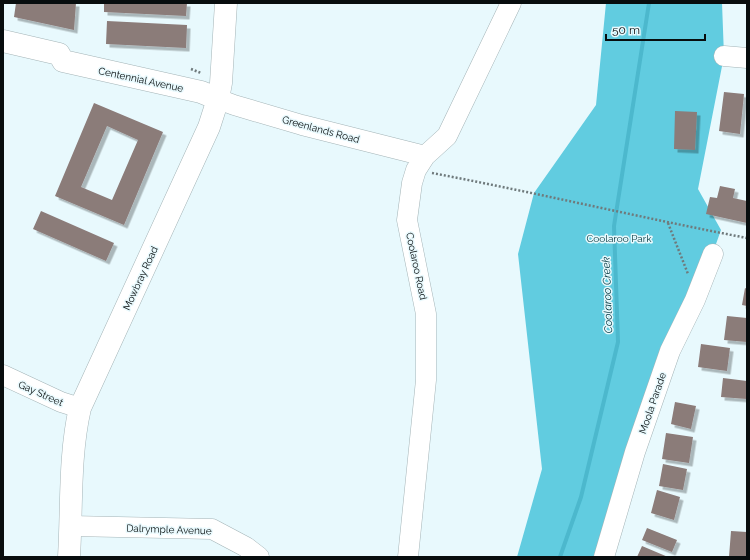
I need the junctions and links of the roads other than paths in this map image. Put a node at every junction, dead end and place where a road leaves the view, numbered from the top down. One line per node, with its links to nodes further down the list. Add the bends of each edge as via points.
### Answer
1 (226, 3): 8 (main road, Mowbray Road, via 222,77)
2 (512, 3): 9 (street, Coolaroo Road, via 446,136)
3 (3, 41): 7 (main road, Centennial Avenue, via 59,54)
4 (3, 55): 7 (main road, Centennial Avenue, via 55,67)
5 (724, 56): 6 (street)
6 (747, 58)
7 (63, 61): 8 (main road, Centennial Avenue, via 201,92)
8 (218, 99): 9 (street, Greenlands Road); 12 (main road, Mowbray Road, via 209,127)
9 (427, 165): 16 (street, Coolaroo Road, via 416,170 407,220 426,314 426,380)
10 (713, 254): 17 (street, Moola Parade, via 695,300 670,351 634,452)
11 (3, 375): 12 (street, Gay Street)
12 (80, 408): 13 (main road, Mowbray Road, via 73,449)
13 (70, 526): 14 (main road, Mowbray Road); 15 (street, Dalrymple Avenue, via 212,529)
14 (69, 557)
15 (259, 557)
16 (408, 557)
17 (604, 557)

